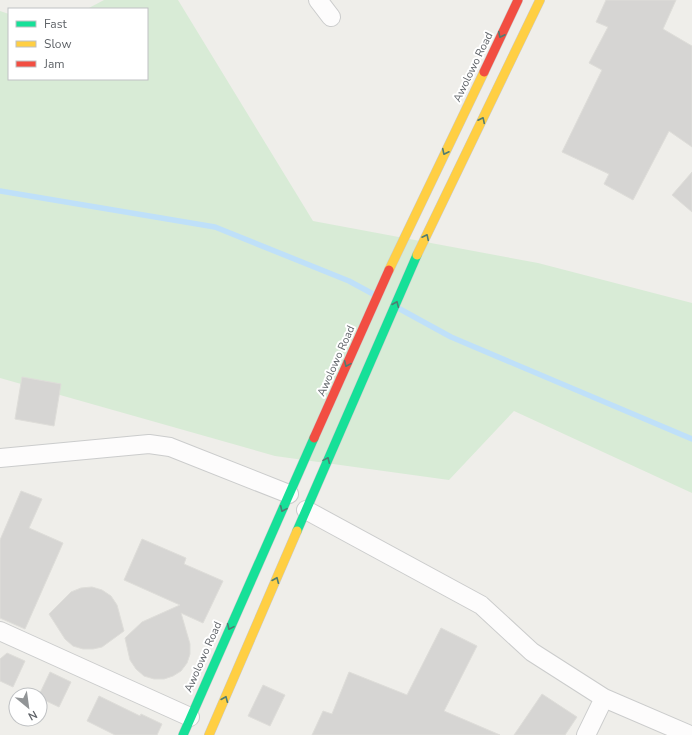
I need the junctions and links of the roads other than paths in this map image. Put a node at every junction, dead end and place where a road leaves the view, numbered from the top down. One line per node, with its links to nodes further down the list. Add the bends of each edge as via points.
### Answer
1 (318, 0): 4 (street)
2 (518, 0): 6 (main road, Awolowo Road, one-way to 6, via 391,265)
3 (540, 0): 7 (main road, one-way to 3, via 409,272)
4 (330, 18)
5 (0, 458): 6 (street, via 150,444 170,447)
6 (289, 494): 10 (main road, Awolowo Road, one-way to 10)
7 (306, 510): 9 (street, via 481,605 532,652); 12 (main road, one-way to 7)
8 (0, 631): 10 (street)
9 (604, 698): 13 (street); 14 (street)
10 (190, 717): 11 (main road, Awolowo Road)
11 (183, 735)
12 (209, 735)
13 (586, 735)
14 (690, 735)

